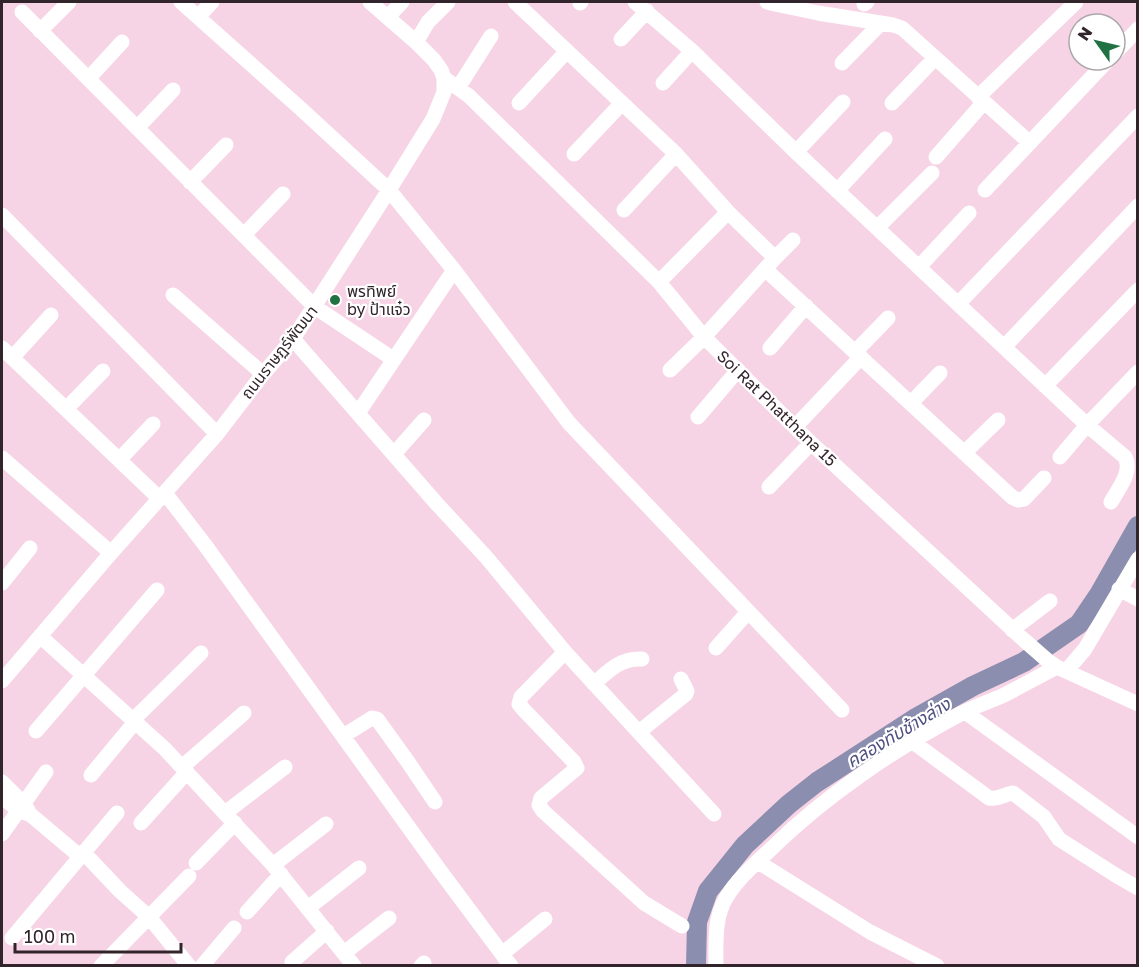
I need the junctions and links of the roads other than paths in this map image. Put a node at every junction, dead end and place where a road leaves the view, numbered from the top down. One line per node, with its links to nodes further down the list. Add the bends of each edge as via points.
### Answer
1 (69, 2): 15 (street)
2 (181, 2): 12 (street)
3 (212, 2): 12 (street)
4 (370, 2): 13 (street)
5 (402, 2): 13 (street)
6 (448, 2): 19 (street, via 428,22)
7 (514, 2): 20 (street)
8 (767, 2): 14 (street)
9 (1076, 2): 30 (street)
10 (641, 6): 17 (street); 21 (street)
11 (21, 12): 15 (street)
12 (198, 17): 46 (street)
13 (388, 17): 19 (street)
14 (881, 23): 22 (street, via 902,28); 23 (street)
15 (40, 31): 26 (street)
16 (491, 36): 28 (street)
17 (621, 39)
18 (123, 42): 26 (street)
19 (416, 42): 25 (street, via 434,60)
20 (567, 51): 32 (street); 33 (street)
21 (692, 51): 27 (street); 40 (street)
22 (935, 58): 30 (street); 34 (street)
23 (842, 63)
24 (1097, 72): 38 (street)
25 (444, 78): 28 (street, Soi Rat Phatthana 15); 46 (street, ถนนราษฏร์พัฒนา, via 444,92 433,119)
26 (88, 79): 36 (street)
27 (663, 83)
28 (458, 88): 61 (street, Soi Rat Phatthana 15)
29 (173, 90): 36 (street)
30 (981, 100): 38 (street); 43 (street)
31 (843, 102): 40 (street)
32 (519, 103)
33 (622, 103): 41 (street); 42 (street)
34 (892, 103)
35 (1137, 116): 64 (street)
36 (137, 128): 45 (street)
37 (885, 139): 48 (street)
38 (1030, 143): 47 (street)
39 (226, 145): 45 (street)
40 (796, 152): 48 (street)
41 (574, 154)
42 (676, 154): 51 (street); 52 (street)
43 (936, 157)
44 (932, 172): 55 (street)
45 (190, 182): 56 (street)
46 (389, 190): 60 (street); 66 (street, ถนนราษฏร์พัฒนา)
47 (986, 190)
48 (837, 191): 55 (street)
49 (283, 194): 56 (street)
50 (1137, 206): 71 (street)
51 (624, 210)
52 (728, 212): 58 (street); 61 (street)
53 (969, 213): 59 (street)
54 (2, 215): 92 (street)
55 (877, 228): 59 (street)
56 (244, 235): 66 (street)
57 (793, 240): 58 (street)
58 (770, 263): 65 (street); 69 (street)
59 (919, 267): 64 (street)
60 (454, 270): 75 (street); 111 (street, via 569,423)
61 (659, 282): 69 (street, Soi Rat Phatthana 15)
62 (1137, 290): 82 (street)
63 (173, 295): 81 (street)
64 (958, 304): 71 (street)
65 (806, 306): 72 (street); 74 (street)
66 (315, 307): 70 (street, ถนนราษฏร์พัฒนา); 75 (street)
67 (51, 315): 73 (street)
68 (888, 318): 74 (street)
69 (704, 337): 76 (street); 77 (street, Soi Rat Phatthana 15)
70 (293, 339): 81 (street, ถนนราษฏร์พัฒนา); 85 (street)
71 (1004, 347): 82 (street)
72 (770, 348)
73 (7, 353): 84 (street)
74 (858, 355): 83 (street); 91 (street)
75 (393, 359): 85 (street)
76 (670, 370)
77 (738, 370): 86 (street); 91 (street, Soi Rat Phatthana 15)
78 (103, 371): 84 (street)
79 (1137, 372): 90 (street)
80 (940, 373): 83 (street)
81 (263, 374): 92 (street, ถนนราษฏร์พัฒนา)
82 (1045, 386): 90 (street)
83 (910, 403): 94 (street)
84 (66, 409): 98 (street)
85 (358, 413): 95 (street)
86 (698, 417)
87 (424, 420): 95 (street)
88 (998, 420): 94 (street)
89 (153, 424): 98 (street)
90 (1087, 425): 96 (street); 102 (street, via 1128,464)
91 (795, 427): 93 (street, Soi Rat Phatthana 15)
92 (216, 434): 101 (street, ถนนราษฏร์พัฒนา)
93 (811, 443): 100 (street); 112 (street, Soi Rat Phatthana 15)
94 (964, 453): 99 (street, via 1018,500 1024,499)
95 (394, 454): 115 (street)
96 (1060, 456)
97 (2, 458): 104 (street)
98 (119, 460): 101 (street)
99 (1044, 478)
100 (769, 487)
101 (162, 496): 104 (street, ถนนราษฏร์พัฒนา); 130 (street, via 206,545)
102 (1111, 502)
103 (30, 548): 106 (street)
104 (111, 553): 113 (street, ถนนราษฏร์พัฒนา)
105 (1137, 559): 107 (street)
106 (2, 583)
107 (1119, 589): 109 (street); 118 (street, via 1085,649)
108 (157, 590): 119 (street)
109 (1137, 599)
110 (1050, 601): 112 (street)
111 (748, 612): 114 (street); 124 (street)
112 (1018, 635): 118 (street, Soi Rat Phatthana 15)
113 (40, 636): 119 (street); 121 (street, ถนนราษฏร์พัฒนา)
114 (716, 648)
115 (565, 652): 122 (street); 158 (street, via 521,697 519,704 577,768 541,798 539,806 644,903)
116 (201, 653): 127 (street)
117 (642, 659): 122 (street, via 623,662)
118 (1056, 665): 123 (street, Soi Rat Phatthana 15); 125 (street, via 1005,695)
119 (83, 675): 127 (street); 128 (street)
120 (681, 679): 129 (street, via 686,694)
121 (2, 681)
122 (594, 684): 129 (street)
123 (1137, 704)
124 (842, 710)
125 (965, 712): 131 (street); 147 (street)
126 (244, 713): 133 (street)
127 (134, 721): 133 (street); 135 (street)
128 (36, 731)
129 (639, 732): 141 (street)
130 (343, 736): 138 (street, via 366,720 377,719); 163 (street)
131 (913, 742): 149 (street, via 822,803); 152 (street, via 989,798 1013,793 1044,817 1059,839)
132 (285, 767): 142 (street)
133 (184, 769): 142 (street); 143 (street)
134 (46, 772): 139 (street)
135 (91, 775)
136 (2, 782): 139 (street)
137 (2, 797): 139 (street)
138 (435, 802)
139 (24, 809): 146 (street); 148 (street)
140 (117, 813): 148 (street)
141 (714, 814)
142 (230, 818): 151 (street); 155 (street, via 192,869)
143 (141, 823)
144 (326, 824): 151 (street)
145 (99, 827): 148 (street)
146 (2, 834)
147 (1137, 837)
148 (80, 853): 155 (street); 161 (street)
149 (758, 862): 169 (street, via 725,900 716,933); 170 (street, via 870,932)
150 (359, 868): 153 (street)
151 (277, 870): 153 (street); 154 (street)
152 (1137, 888)
153 (308, 908): 160 (street)
154 (247, 912)
155 (149, 916): 165 (street); 166 (street)
156 (389, 918): 162 (street)
157 (545, 919): 163 (street)
158 (682, 926)
159 (234, 928): 167 (street)
160 (327, 931): 162 (street); 164 (street)
161 (11, 934)
162 (344, 952): 168 (street)
163 (507, 960)
164 (292, 962)
165 (101, 966)
166 (189, 966)
167 (202, 966)
168 (354, 966)
169 (716, 966)
170 (936, 966)

